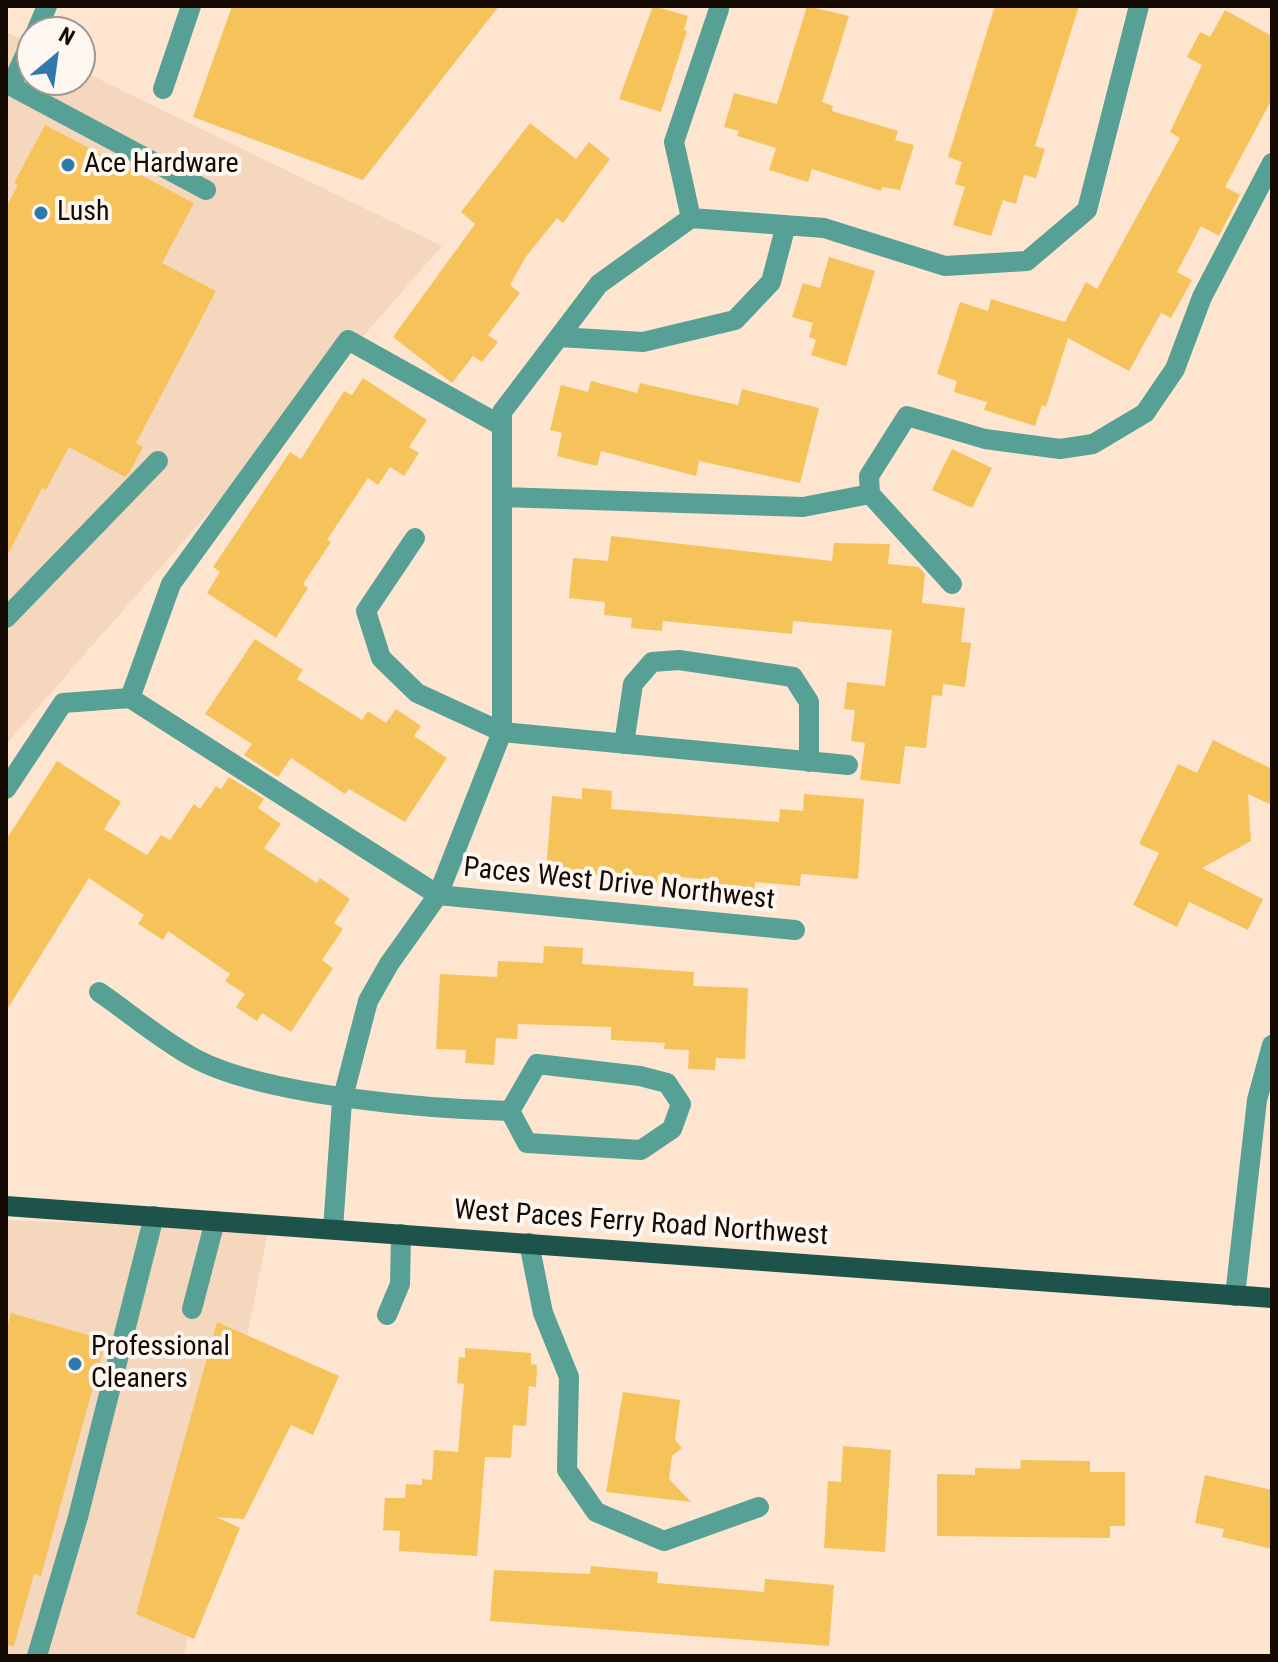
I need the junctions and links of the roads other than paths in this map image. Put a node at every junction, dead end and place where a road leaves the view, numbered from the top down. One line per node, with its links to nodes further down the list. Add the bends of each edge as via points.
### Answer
1 (189, 6): 4 (street)
2 (1139, 6): 9 (street, via 1087,210 1027,261 945,266 824,228)
3 (719, 9): 8 (street, via 674,142)
4 (163, 89)
5 (30, 96): 7 (street)
6 (1272, 163): 13 (street, via 1202,297 1175,369 1145,413 1093,444 1060,449 985,439 907,416 869,476)
7 (206, 190)
8 (691, 218): 9 (street); 10 (street, Paces West Drive Northwest, via 599,284)
9 (786, 225): 10 (street, via 771,282 735,320 643,342)
10 (559, 337): 11 (street, Paces West Drive Northwest, via 502,412)
11 (502, 426): 14 (street, Paces West Drive Northwest); 18 (street, via 348,340 171,584)
12 (158, 461): 17 (street)
13 (870, 494): 14 (street, via 803,507); 16 (street)
14 (502, 497): 19 (street, Paces West Drive Northwest)
15 (415, 538): 19 (street, via 366,611 381,658 417,693)
16 (952, 584)
17 (6, 618)
18 (130, 698): 23 (street, via 63,703); 24 (street)
19 (502, 732): 20 (street); 24 (street, Paces West Drive Northwest)
20 (624, 744): 21 (street); 21 (street, via 633,684 652,662 679,660 793,677 809,702)
21 (809, 762): 22 (street)
22 (848, 765)
23 (6, 789)
24 (438, 895): 25 (street, Paces West Drive Northwest); 28 (street, Paces West Drive Northwest, via 368,1001)
25 (795, 930)
26 (99, 992): 28 (street, via 197,1059 253,1079)
27 (1272, 1045): 36 (street, via 1257,1100)
28 (344, 1096): 29 (street); 33 (street, Paces West Drive Northwest)
29 (510, 1111): 29 (street, via 527,1143 641,1150 672,1129 681,1104 667,1083 537,1064)
30 (6, 1206): 31 (main road, West Paces Ferry Road Northwest)
31 (154, 1216): 32 (main road, West Paces Ferry Road Northwest); 41 (street)
32 (215, 1221): 33 (main road, West Paces Ferry Road Northwest); 38 (street)
33 (333, 1229): 34 (main road, West Paces Ferry Road Northwest)
34 (401, 1234): 35 (main road, West Paces Ferry Road Northwest); 39 (street, via 400,1284)
35 (529, 1243): 36 (main road, West Paces Ferry Road Northwest); 40 (street, via 543,1313 569,1377 567,1470 596,1512 664,1541)
36 (1235, 1296): 37 (main road, West Paces Ferry Road Northwest)
37 (1272, 1298)
38 (192, 1309)
39 (387, 1315)
40 (759, 1507)
41 (37, 1656)

